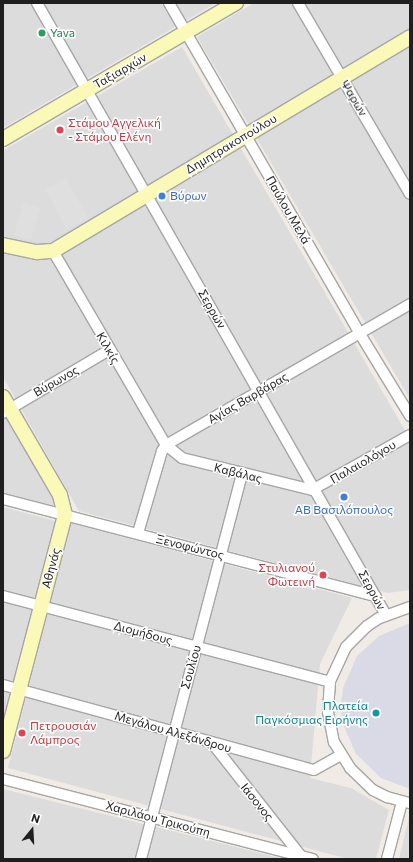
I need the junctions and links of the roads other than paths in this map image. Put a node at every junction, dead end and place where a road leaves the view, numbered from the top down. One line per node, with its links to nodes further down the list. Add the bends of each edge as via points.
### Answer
1 (37, 3): 8 (street, Σερρών)
2 (169, 3): 5 (street, Παύλου Μελά)
3 (236, 3): 5 (main road, Ταξιαρχών)
4 (298, 3): 7 (street, Ψαρών)
5 (186, 32): 8 (main road, Ταξιαρχών); 9 (street, Παύλου Μελά)
6 (410, 37): 7 (main road, Δημητρακοπούλου)
7 (342, 78): 9 (main road, Δημητρακοπούλου); 11 (street, Ψαρών)
8 (86, 91): 10 (main road, Ταξιαρχών); 12 (street, Σερρών)
9 (245, 136): 12 (main road, Δημητρακοπούλου); 16 (street, Παύλου Μελά)
10 (3, 139)
11 (410, 194)
12 (146, 195): 14 (main road, Δημητρακοπούλου); 18 (street, Σερρών)
13 (3, 245): 14 (main road, via 37,252)
14 (53, 250): 17 (street, Κιλκίς)
15 (410, 304): 16 (street, Αγίας Βαρβάρας)
16 (360, 334): 18 (street, Αγίας Βαρβάρας); 20 (street, Παύλου Μελά)
17 (109, 350): 19 (street, Βύρωνος); 22 (street, Κιλκίς)
18 (259, 392): 22 (street, Αγίας Βαρβάρας); 24 (street, Σερρών)
19 (5, 406): 26 (main road, Αθηνάς, via 60,495)
20 (410, 416)
21 (410, 435): 24 (street, Παλαιολόγου)
22 (166, 445): 23 (street, Καβάλας, via 189,461); 27 (street)
23 (242, 474): 24 (street, Καβάλας); 28 (street, Σουλίου)
24 (315, 490): 30 (street, Σερρών)
25 (3, 499): 26 (street, Ξενοφώντος)
26 (65, 515): 27 (street, Ξενοφώντος); 31 (main road, Αθηνάς)
27 (138, 533): 28 (street, Ξενοφώντος)
28 (221, 554): 30 (street, Ξενοφώντος); 34 (street, Σουλίου)
29 (3, 596): 31 (street, Διομήδους)
30 (376, 596): 33 (street, Σερρών)
31 (41, 606): 34 (street, Διομήδους); 37 (main road, Αθηνάς)
32 (410, 607): 33 (street)
33 (386, 615): 35 (street, via 367,626 346,647)
34 (197, 647): 35 (street, Διομήδους); 38 (street, Σουλίου)
35 (330, 682): 41 (street, via 330,727)
36 (3, 685): 37 (street, Μεγάλου Αλεξάνδρου)
37 (19, 689): 38 (street, Μεγάλου Αλεξάνδρου); 40 (main road, Αθηνάς)
38 (173, 732): 39 (street, Μεγάλου Αλεξάνδρου); 44 (street, Σουλίου)
39 (212, 743): 41 (street, Μεγάλου Αλεξάνδρου, via 314,770); 45 (street, Ιάσονος)
40 (3, 751)
41 (341, 755): 43 (street, via 350,768 373,790)
42 (3, 778): 44 (street, Χαριλάου Τρικούπη)
43 (406, 803): 48 (street)
44 (152, 817): 45 (street, Χαριλάου Τρικούπη); 46 (street, Σουλίου)
45 (302, 857): 47 (street, Χαριλάου Τρικούπη)
46 (141, 859)
47 (313, 859)
48 (387, 859)

